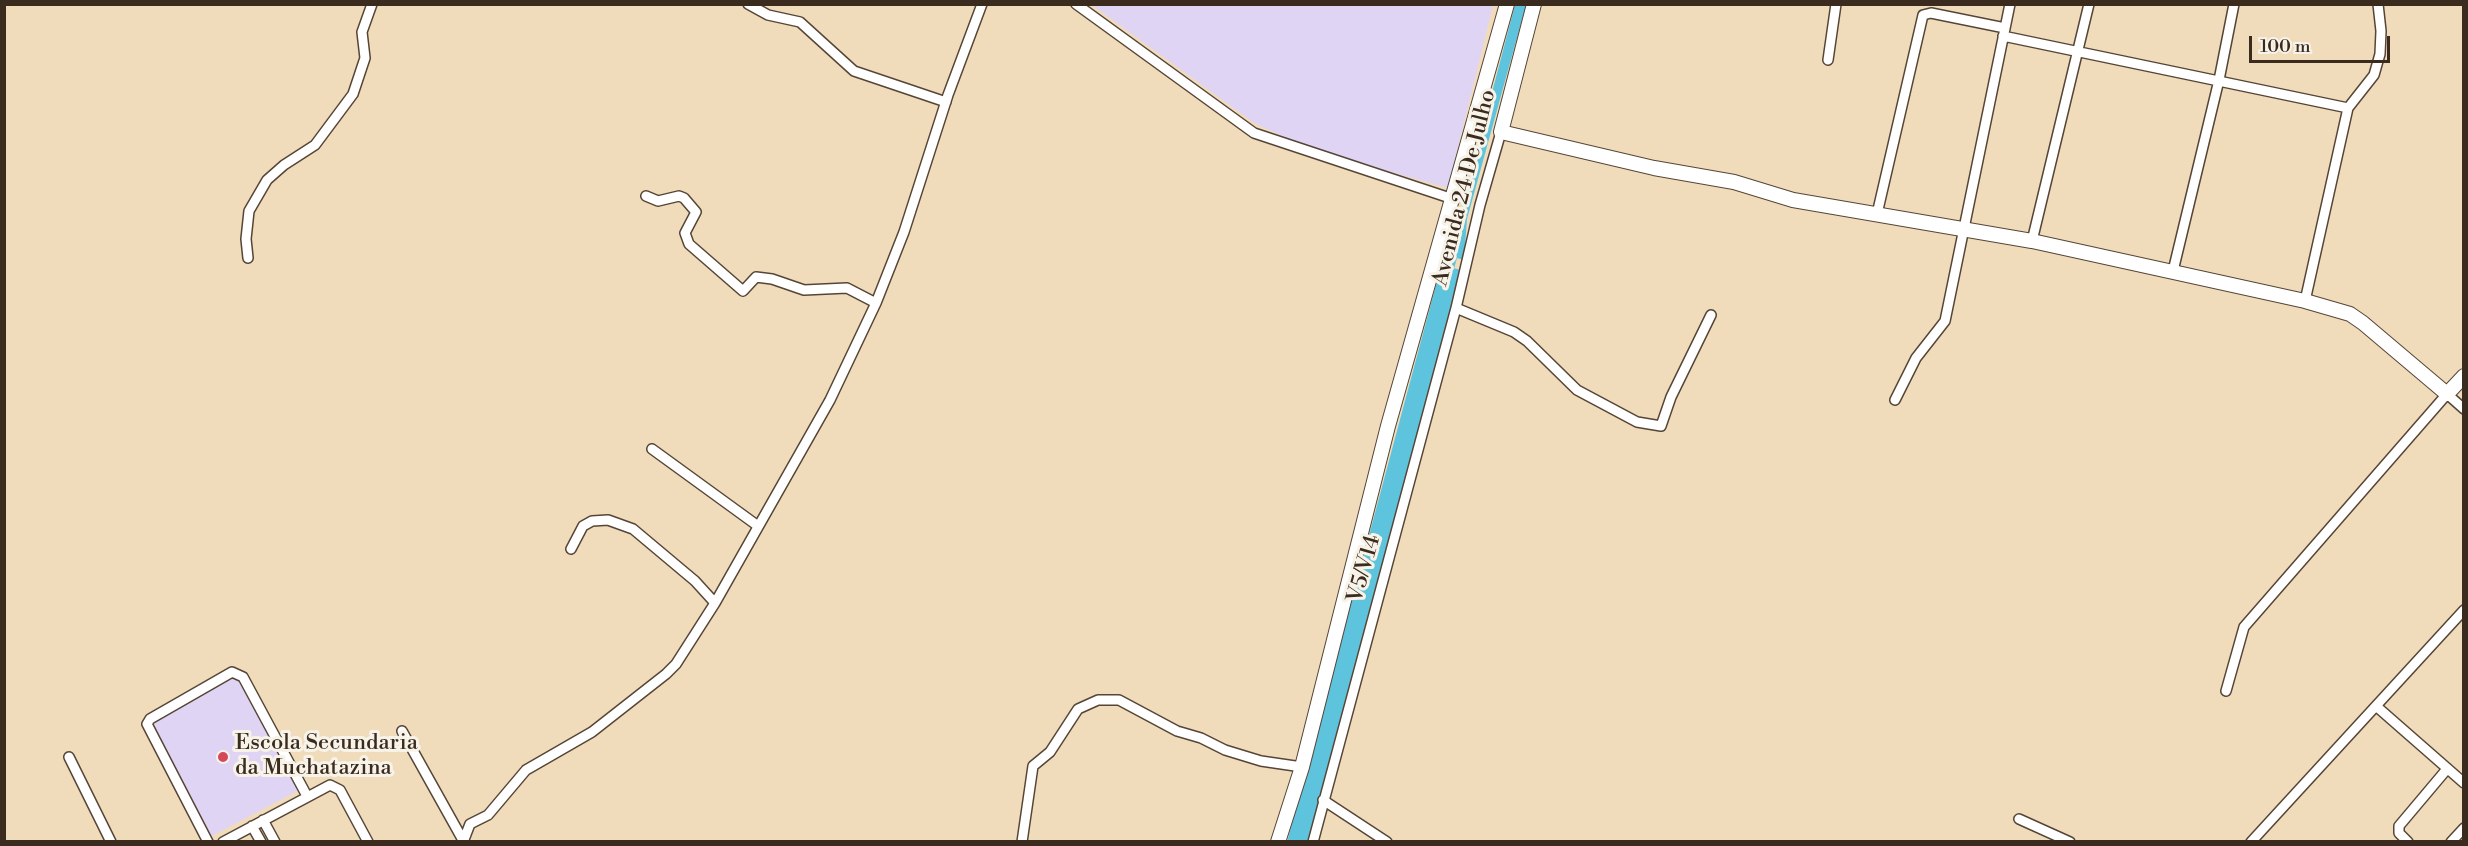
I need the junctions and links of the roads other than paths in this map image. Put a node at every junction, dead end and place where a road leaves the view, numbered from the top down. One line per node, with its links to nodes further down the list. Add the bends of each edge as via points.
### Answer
1 (372, 4): 24 (street, via 362,32 365,58 351,98 315,145 267,180 249,211)
2 (748, 4): 16 (street, via 768,15 800,22 854,71)
3 (982, 4): 16 (street)
4 (1076, 4): 20 (street, via 1254,134)
5 (1508, 4): 20 (street)
6 (1534, 4): 18 (street, Avenida 24 De Julho)
7 (1836, 4): 14 (street)
8 (2010, 4): 12 (street)
9 (2089, 4): 13 (street)
10 (2234, 4): 15 (street)
11 (2378, 4): 17 (street, via 2380,54 2374,75)
12 (2004, 32): 13 (street); 21 (street, via 1931,13 1923,15); 22 (street)
13 (2076, 51): 15 (street); 23 (street)
14 (1828, 60)
15 (2219, 80): 17 (street); 25 (street)
16 (946, 102): 27 (street, via 904,232)
17 (2348, 108): 26 (street)
18 (1501, 132): 21 (street, via 1654,168 1734,182 1793,200); 28 (street, Avenida 24 De Julho)
19 (646, 196): 27 (street, via 658,201 679,196 690,203 696,212 685,233 689,244 742,291 756,277 804,290 847,288)
20 (1453, 199): 43 (street, via 1388,426)
21 (1877, 214): 22 (street)
22 (1965, 229): 23 (street); 32 (street, via 1945,321 1916,358)
23 (2032, 241): 25 (street)
24 (248, 258)
25 (2173, 270): 26 (street)
26 (2305, 301): 31 (street, via 2350,314)
27 (876, 303): 35 (street, via 830,400)
28 (1456, 308): 29 (street, Avenida 24 De Julho, via 1514,332 1577,390 1637,422 1662,426 1671,397); 47 (street, V5/V14)
29 (1711, 315)
30 (2463, 376): 31 (street)
31 (2447, 394): 33 (street); 39 (street, via 2244,627)
32 (1895, 400)
33 (2463, 409)
34 (652, 449): 35 (street)
35 (758, 526): 37 (street)
36 (571, 549): 37 (street, via 583,526 592,521 608,520 633,529)
37 (716, 603): 52 (street, via 666,674 592,732 526,770 488,815 470,824)
38 (2463, 610): 40 (street)
39 (2226, 691)
40 (2376, 706): 44 (street); 64 (street)
41 (402, 731): 52 (street)
42 (69, 757): 53 (street)
43 (1302, 767): 59 (street, via 1225,750 1177,731 1119,700 1098,700 1078,709 1050,752 1033,766); 60 (street)
44 (2447, 769): 45 (street); 65 (street, via 2399,826 2399,833)
45 (2463, 783)
46 (307, 796): 49 (street); 54 (street, via 243,677 232,672 147,724); 58 (street, via 336,786)
47 (1323, 800): 61 (street, V5/V14); 62 (street)
48 (2019, 819): 63 (street)
49 (263, 820): 50 (street); 57 (street)
50 (252, 826): 55 (street); 56 (street)
51 (2463, 828): 66 (street)
52 (463, 841)
53 (111, 842)
54 (208, 842)
55 (223, 842)
56 (261, 842)
57 (275, 842)
58 (368, 842)
59 (1022, 842)
60 (1278, 842)
61 (1313, 842)
62 (1387, 842)
63 (2070, 842)
64 (2252, 842)
65 (2408, 842)
66 (2451, 842)

